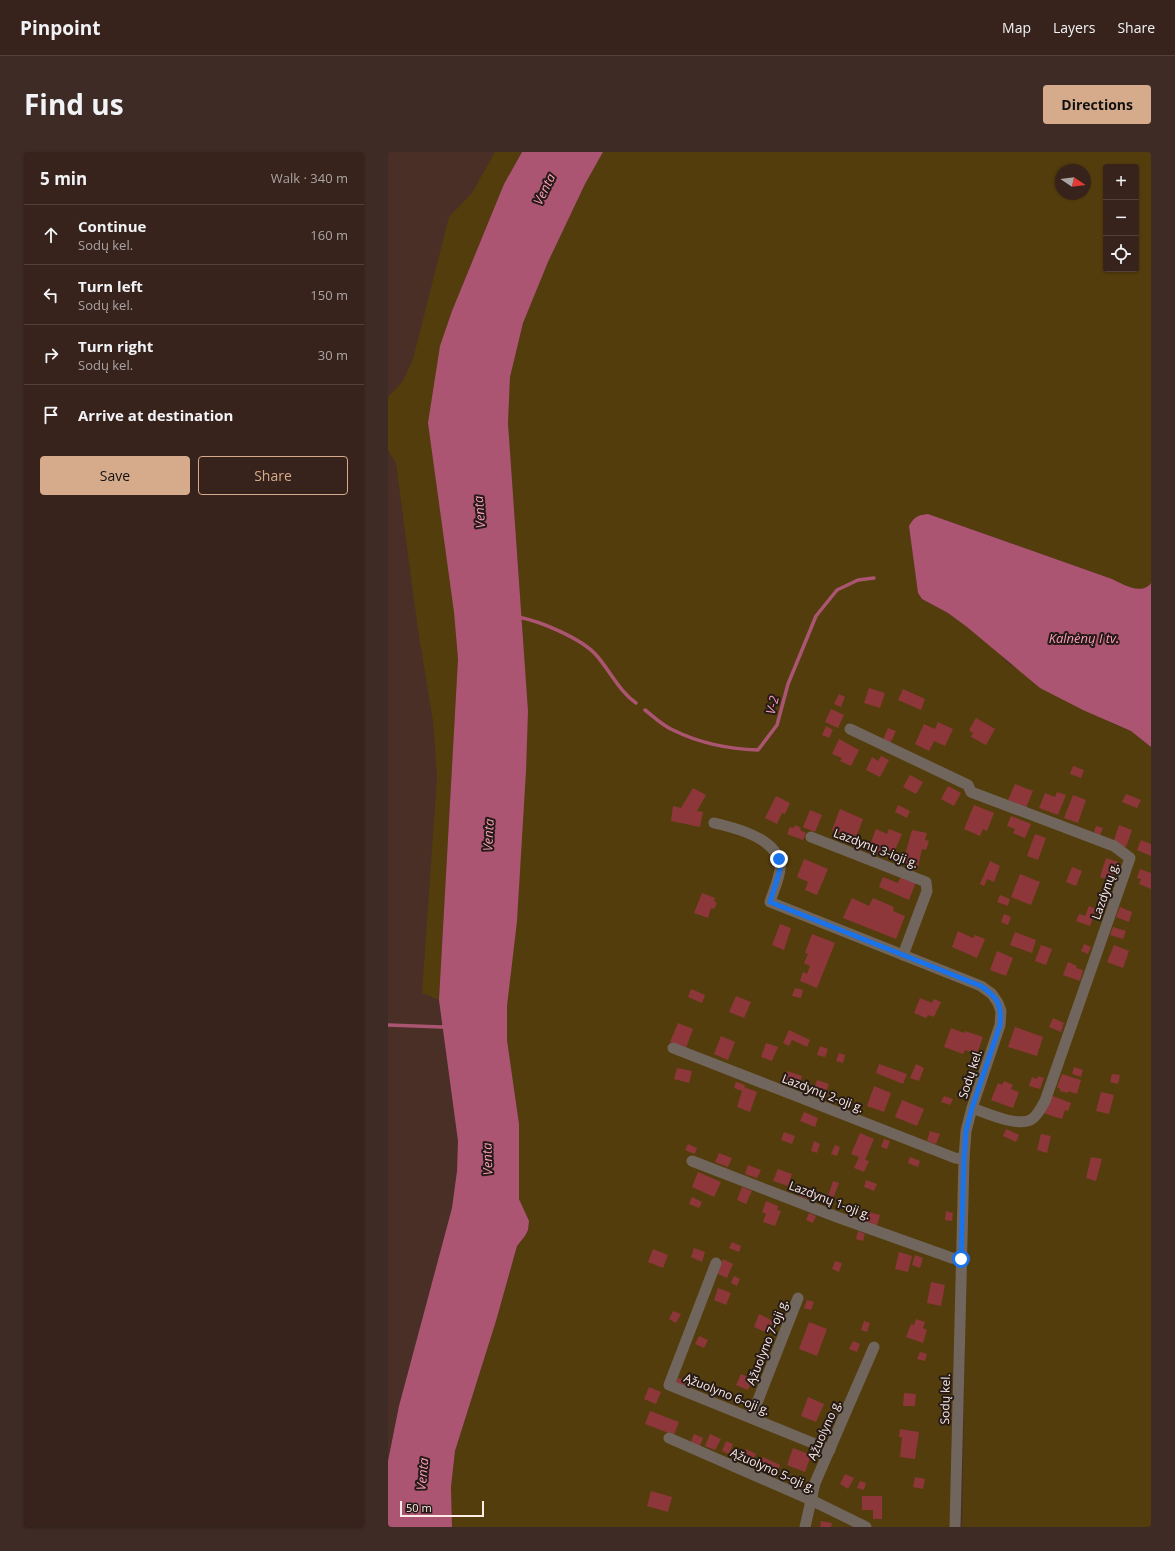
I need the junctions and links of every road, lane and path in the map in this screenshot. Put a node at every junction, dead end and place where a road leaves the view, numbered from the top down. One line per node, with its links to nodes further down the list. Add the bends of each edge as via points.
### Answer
1 (850, 729): 6 (street, Lazdynų g., via 968,785 971,792 1114,846 1130,858 1045,1101 1038,1113 1023,1123)
2 (714, 824): 4 (street, Sodų kel., via 744,832 763,841 774,850 779,859 780,870 770,902)
3 (811, 837): 4 (street, Lazdynų 3-ioji g., via 926,882 927,891)
4 (903, 955): 6 (street, Sodų kel., via 981,986 992,994 998,1003 1001,1011 1000,1025)
5 (673, 1048): 7 (street, Lazdynų 2-oji g., via 955,1158)
6 (972, 1108): 7 (street, Sodų kel., via 966,1131)
7 (964, 1159): 9 (street, Sodų kel.)
8 (692, 1161): 9 (street, Lazdynų 1-oji g., via 837,1217)
9 (961, 1259): 19 (street, Sodų kel.)
10 (716, 1263): 13 (street, Ąžuolyno 6-oji g., via 669,1385)
11 (798, 1298): 13 (street, Ąžuolyno 7-oji g.)
12 (874, 1346): 15 (street, Ąžuolyno g.)
13 (751, 1418): 15 (street, Ąžuolyno 6-oji g.)
14 (669, 1438): 16 (street, Ąžuolyno 5-oji g.)
15 (830, 1450): 16 (street, Ąžuolyno g.)
16 (810, 1500): 17 (street, Ąžuolyno g.); 18 (street, Ąžuolyno 5-oji g.)
17 (805, 1527)
18 (866, 1527)
19 (955, 1527)

